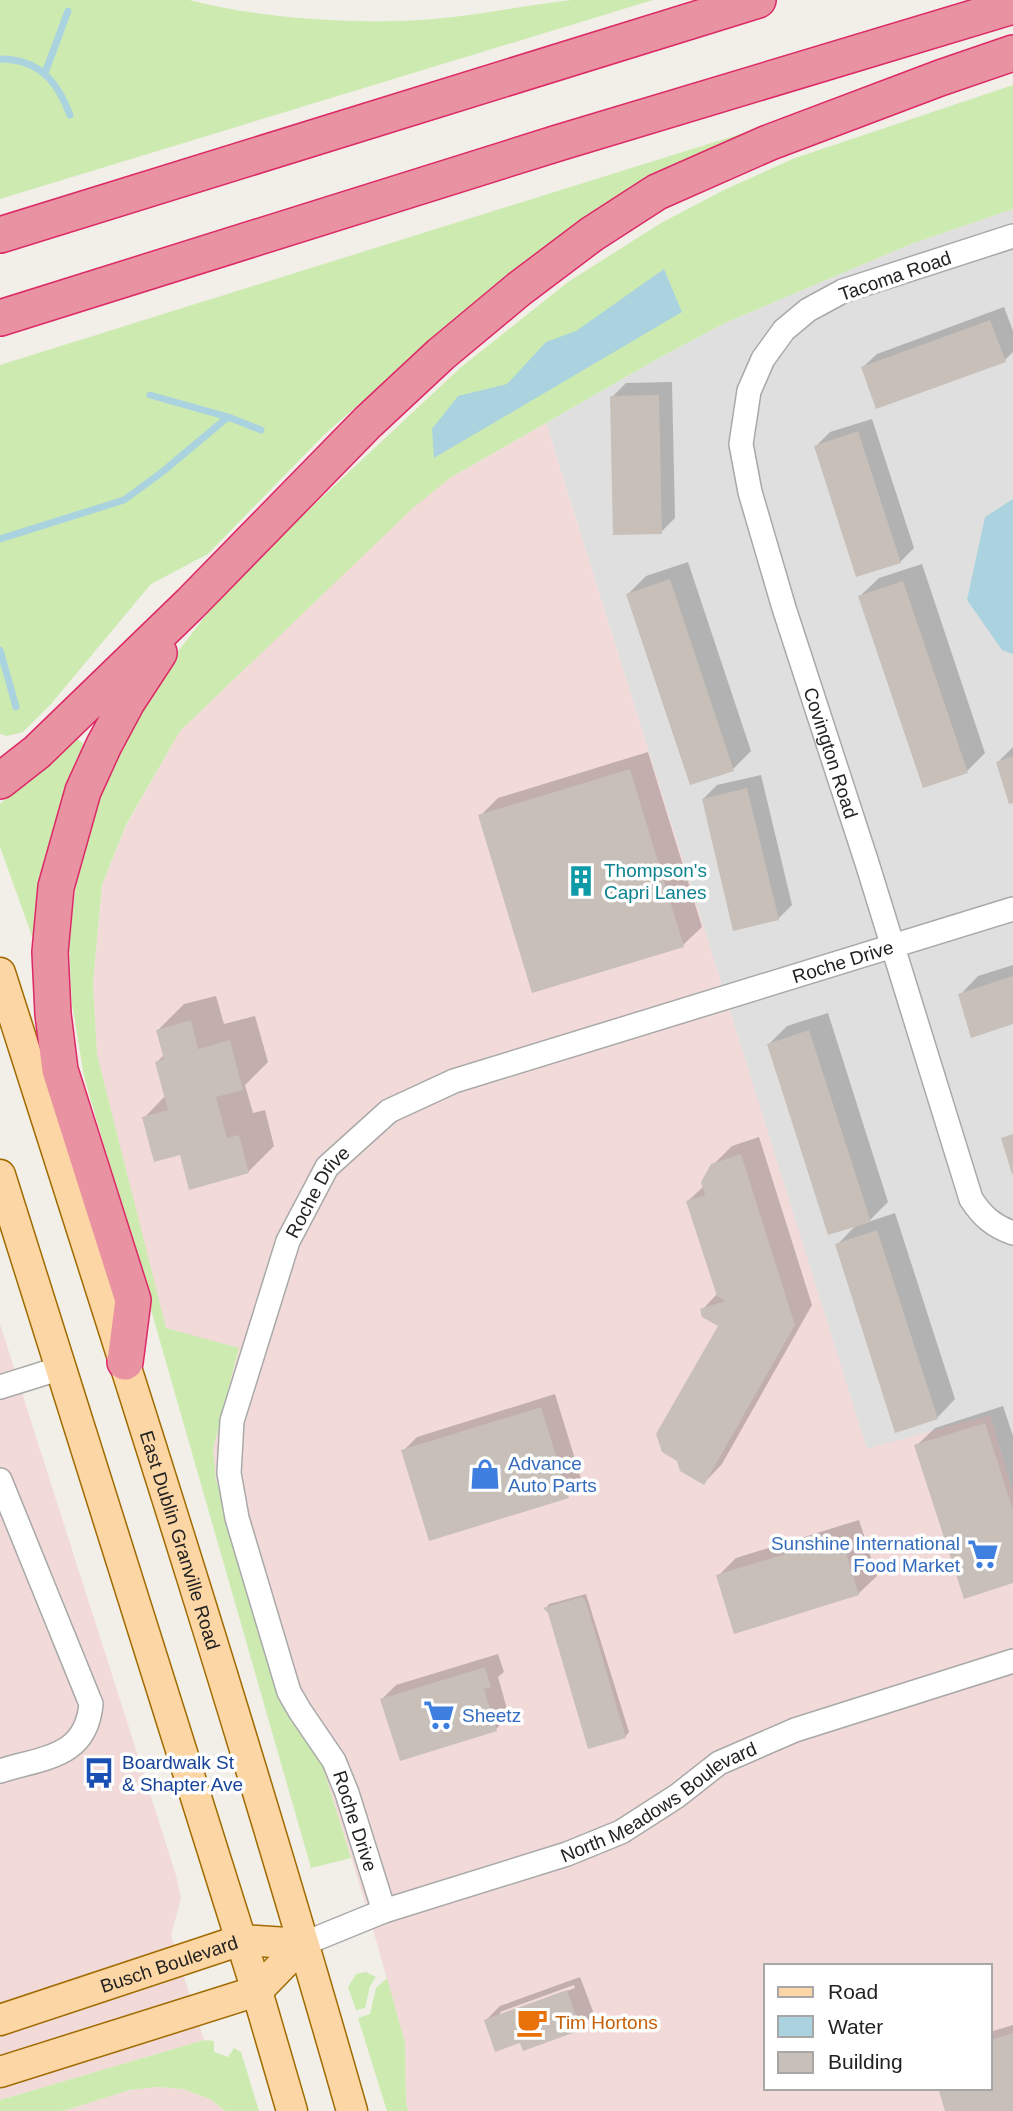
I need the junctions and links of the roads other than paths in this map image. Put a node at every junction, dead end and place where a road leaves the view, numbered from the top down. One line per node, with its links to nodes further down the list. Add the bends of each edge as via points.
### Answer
1 (758, 0): 4 (highway)
2 (1013, 6): 6 (highway)
3 (1013, 53): 8 (highway, via 768,143 657,192 592,234 441,354)
4 (0, 235)
5 (1013, 236): 7 (street, Tacoma Road, via 843,291)
6 (0, 318)
7 (784, 330): 11 (street, Covington Road, via 762,359 749,391 741,444 784,608)
8 (190, 604): 9 (highway, via 37,752); 15 (highway, via 127,702 83,791 56,887 50,952 60,1070 133,1300)
9 (0, 781)
10 (1013, 909): 11 (street, Roche Drive)
11 (893, 947): 14 (street, Covington Road, via 971,1199 993,1224); 21 (street, Roche Drive, via 454,1082 389,1111 327,1167 320,1180 288,1241 232,1421 229,1473 237,1518 289,1692 334,1760)
12 (0, 973): 15 (main road, East Dublin Granville Road)
13 (0, 1175): 16 (main road)
14 (1013, 1233)
15 (125, 1362): 23 (main road, East Dublin Granville Road)
16 (61, 1368): 17 (street); 22 (main road)
17 (0, 1387)
18 (0, 1480): 20 (street, via 91,1704 82,1737 66,1750)
19 (1013, 1661): 21 (street, North Meadows Boulevard, via 795,1730 719,1763 621,1832 567,1854)
20 (0, 1771)
21 (384, 1911): 23 (street, North Meadows Boulevard)
22 (241, 1940): 23 (main road, Busch Boulevard); 24 (main road); 25 (main road, Busch Boulevard)
23 (303, 1944): 24 (main road); 28 (main road, East Dublin Granville Road)
24 (257, 1991): 26 (main road); 27 (main road)
25 (0, 2020)
26 (0, 2072)
27 (292, 2111)
28 (352, 2111)

